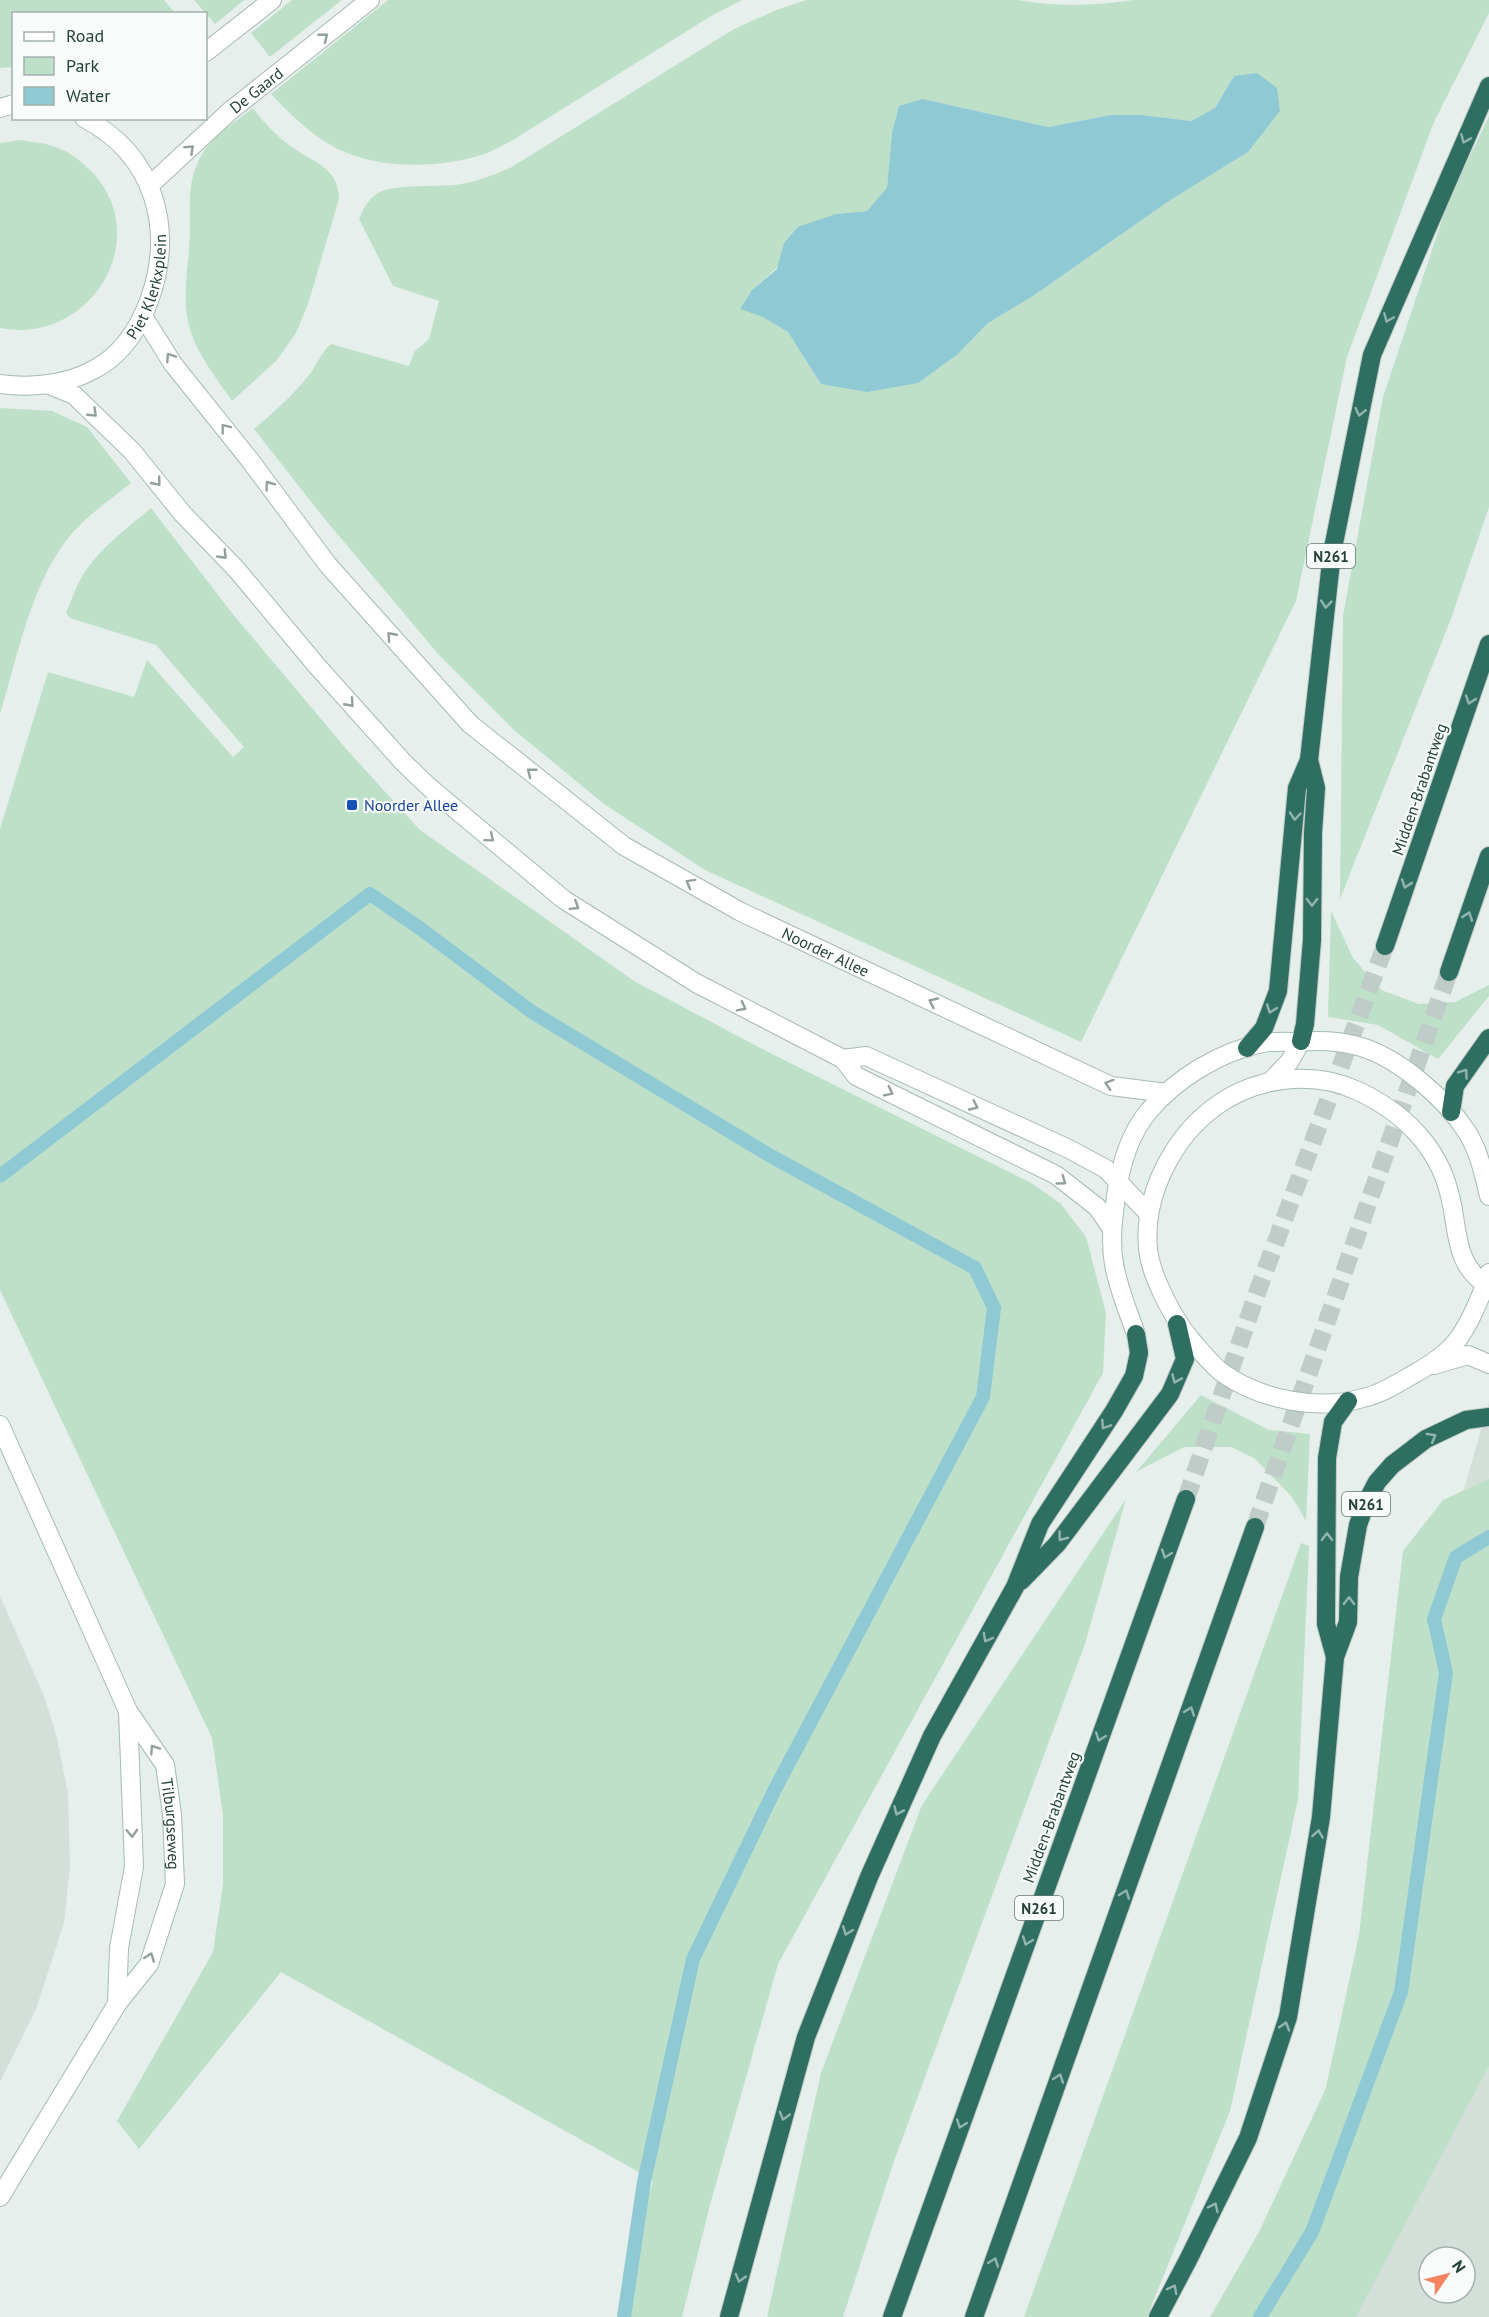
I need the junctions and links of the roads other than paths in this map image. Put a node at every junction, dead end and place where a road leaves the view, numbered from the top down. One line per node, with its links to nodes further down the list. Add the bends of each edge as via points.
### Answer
1 (272, 0): 3 (street)
2 (370, 0): 6 (street, De Gaard, one-way to 2, via 230,111)
3 (207, 51)
4 (1489, 86): 11 (highway, N261, one-way to 11, via 1372,355 1332,552)
5 (97, 121): 6 (street, Piet Klerkxplein, via 136,163)
6 (149, 186): 7 (street, Piet Klerkxplein, via 158,211 160,264)
7 (143, 316): 9 (street, Piet Klerkxplein, via 132,337 94,370 72,380); 20 (street, Noorder Allee, one-way to 7, via 1111,1086 741,912 624,846 470,724 328,565 173,364)
8 (0, 384): 9 (street, Piet Klerkxplein)
9 (47, 384): 18 (street, one-way to 18, via 74,395 132,451 317,666 429,787 563,899 696,983)
10 (1489, 644): 13 (highway, Midden-Brabantweg, one-way to 13)
11 (1309, 760): 16 (highway, N261, one-way to 16, via 1316,788 1312,940); 17 (highway, N261, one-way to 17, via 1297,788 1278,991 1264,1028)
12 (1489, 856): 14 (highway, one-way to 12)
13 (1385, 946)
14 (1449, 972)
15 (1489, 1038): 21 (highway, one-way to 15, via 1455,1086)
16 (1301, 1041): 17 (street); 19 (street, via 1290,1061); 21 (street, via 1333,1041 1375,1053 1419,1080)
17 (1247, 1048): 20 (street, via 1203,1066)
18 (843, 1059): 22 (street, one-way to 22, via 866,1056 907,1074 1070,1149 1106,1169); 25 (street, one-way to 25, via 856,1076 1056,1175 1097,1207)
19 (1270, 1082): 24 (street, via 1229,1097 1185,1136 1157,1185); 26 (street, via 1294,1078 1339,1084 1384,1105 1411,1125 1441,1168 1450,1194 1460,1253 1470,1269)
20 (1167, 1093): 22 (street, via 1137,1130)
21 (1451, 1112): 23 (street, via 1467,1132 1479,1158)
22 (1118, 1182): 24 (street); 25 (street)
23 (1489, 1196)
24 (1149, 1214): 27 (street, via 1148,1251)
25 (1112, 1229): 28 (street, via 1119,1287)
26 (1488, 1282): 30 (street, via 1455,1343)
27 (1177, 1323): 31 (street, via 1222,1373 1245,1386 1290,1401); 36 (highway, one-way to 36, via 1185,1359 1170,1394 1057,1545)
28 (1136, 1334): 36 (highway, one-way to 36, via 1139,1353 1134,1376 1040,1524)
29 (1489, 1364): 30 (street, via 1468,1355)
30 (1429, 1366): 31 (street, via 1397,1384)
31 (1348, 1401): 37 (highway, N261, one-way to 31, via 1326,1624 1327,1458 1333,1422)
32 (1489, 1417): 37 (highway, N261, one-way to 32, via 1348,1622 1349,1577 1359,1525 1377,1482 1426,1439 1466,1420)
33 (0, 1425): 38 (street, Tilburgseweg)
34 (1186, 1499): 42 (highway, Midden-Brabantweg / N261, one-way to 42)
35 (1255, 1527): 43 (highway, one-way to 35)
36 (1015, 1587): 41 (highway, one-way to 41, via 932,1736 868,1877 806,2037)
37 (1335, 1657): 44 (highway, N261, one-way to 37, via 1248,2138 1288,2017 1321,1817)
38 (128, 1712): 39 (street, Tilburgseweg, one-way to 39, via 134,1868 119,1948); 39 (street, Tilburgseweg, one-way to 38, via 149,1964 175,1884 165,1765)
39 (117, 2004): 40 (street, Tilburgseweg)
40 (0, 2197)
41 (729, 2317)
42 (892, 2317)
43 (975, 2317)
44 (1158, 2317)

